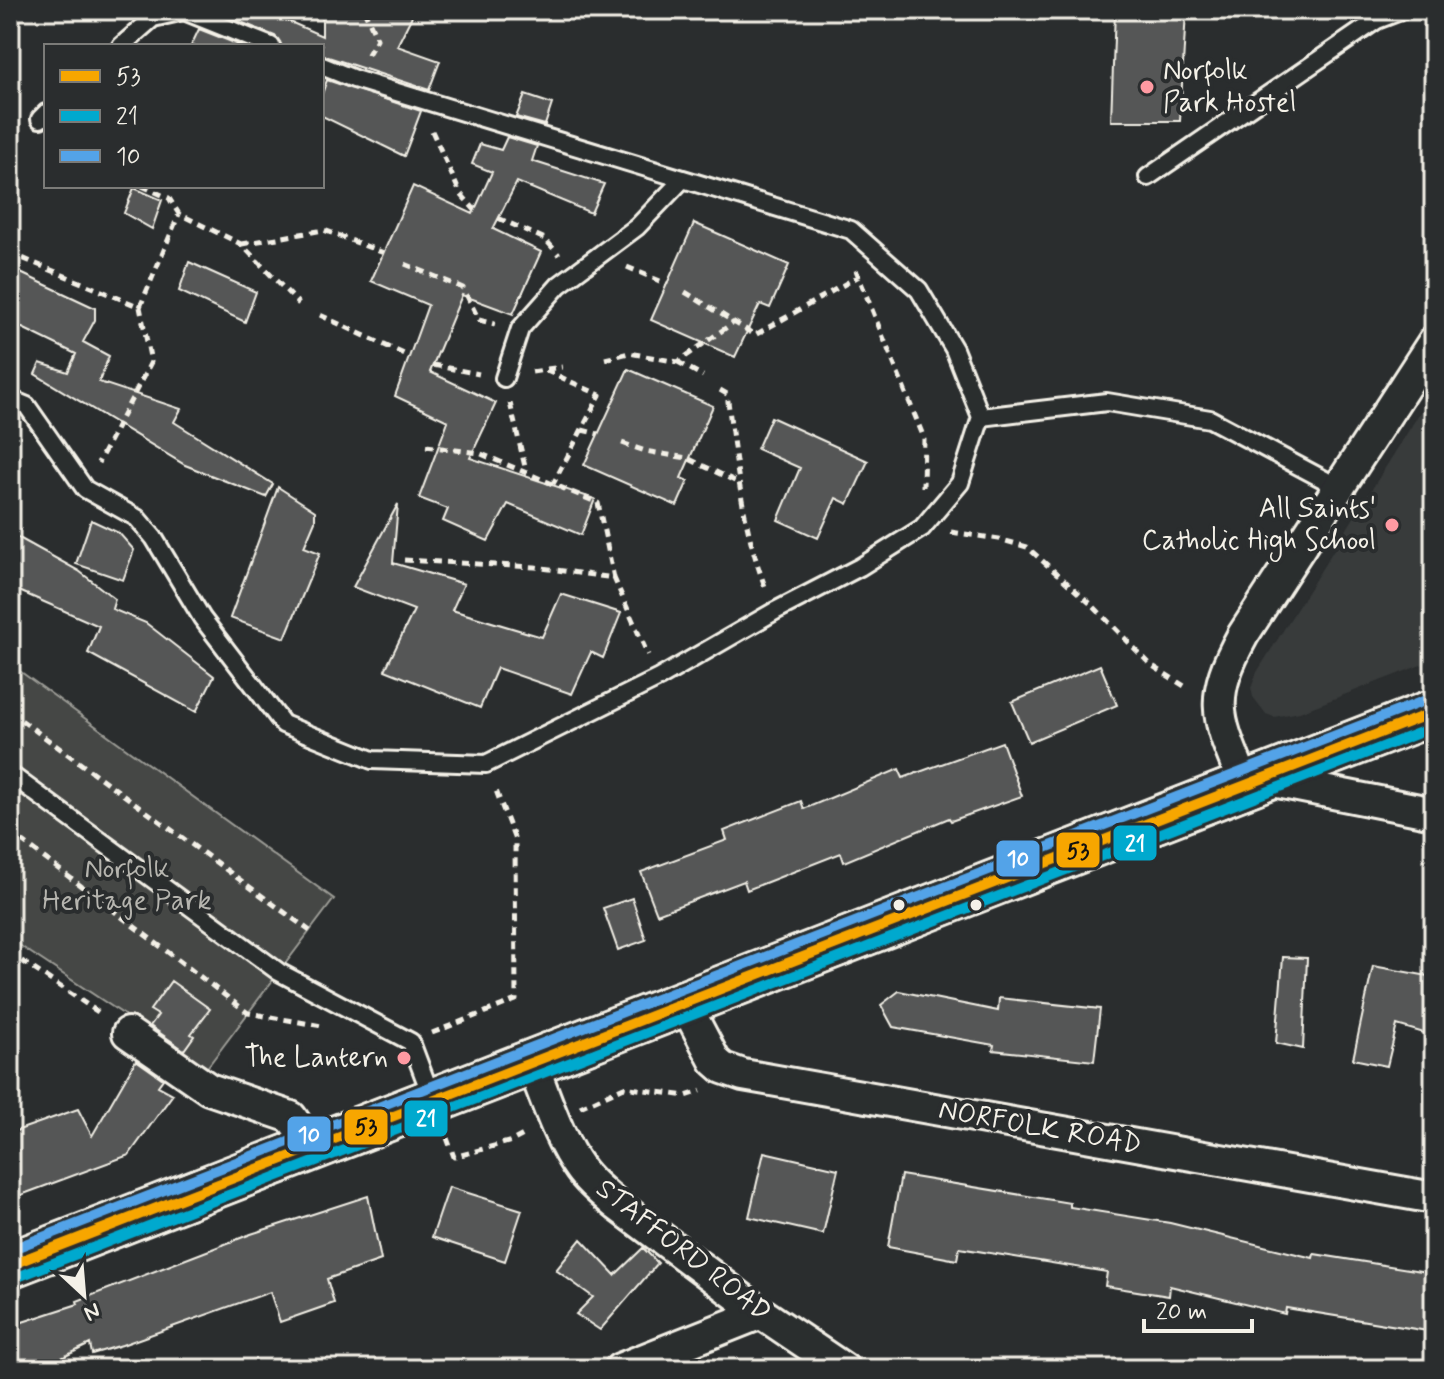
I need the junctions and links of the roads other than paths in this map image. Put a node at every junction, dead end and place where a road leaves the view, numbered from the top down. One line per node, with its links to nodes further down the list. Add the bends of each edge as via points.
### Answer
1 (184, 10): 3 (lane, via 153,18); 4 (lane)
2 (1403, 10): 6 (lane, via 1377,20)
3 (123, 44)
4 (266, 44)
5 (324, 67): 7 (lane)
6 (1148, 177)
7 (683, 179): 9 (lane, via 637,227 559,285 520,329); 11 (lane, via 851,230 919,290 954,349)
8 (1434, 341): 12 (street)
9 (504, 378)
10 (10, 399): 11 (lane, via 27,406 85,489 137,518 154,538 202,618 283,724 372,760 486,764 659,678 922,528 960,483)
11 (981, 417): 12 (lane, via 1107,402 1210,419)
12 (1340, 488): 15 (street, via 1228,662 1218,708 1223,732)
13 (1434, 712): 15 (main road)
14 (10, 774): 20 (lane, via 279,972 411,1042)
15 (1253, 782): 16 (street); 17 (main road)
16 (1434, 813)
17 (684, 1002): 19 (main road); 22 (street, NORFOLK ROAD, via 715,1061 743,1075)
18 (128, 1033): 21 (street, via 209,1089 291,1117)
19 (532, 1064): 20 (main road); 24 (street, STAFFORD ROAD, via 580,1169 617,1205)
20 (433, 1100): 21 (main road)
21 (312, 1147): 23 (main road)
22 (1434, 1198)
23 (10, 1265)
24 (761, 1313): 25 (street); 26 (street, STAFFORD ROAD)
25 (620, 1369)
26 (844, 1369)

